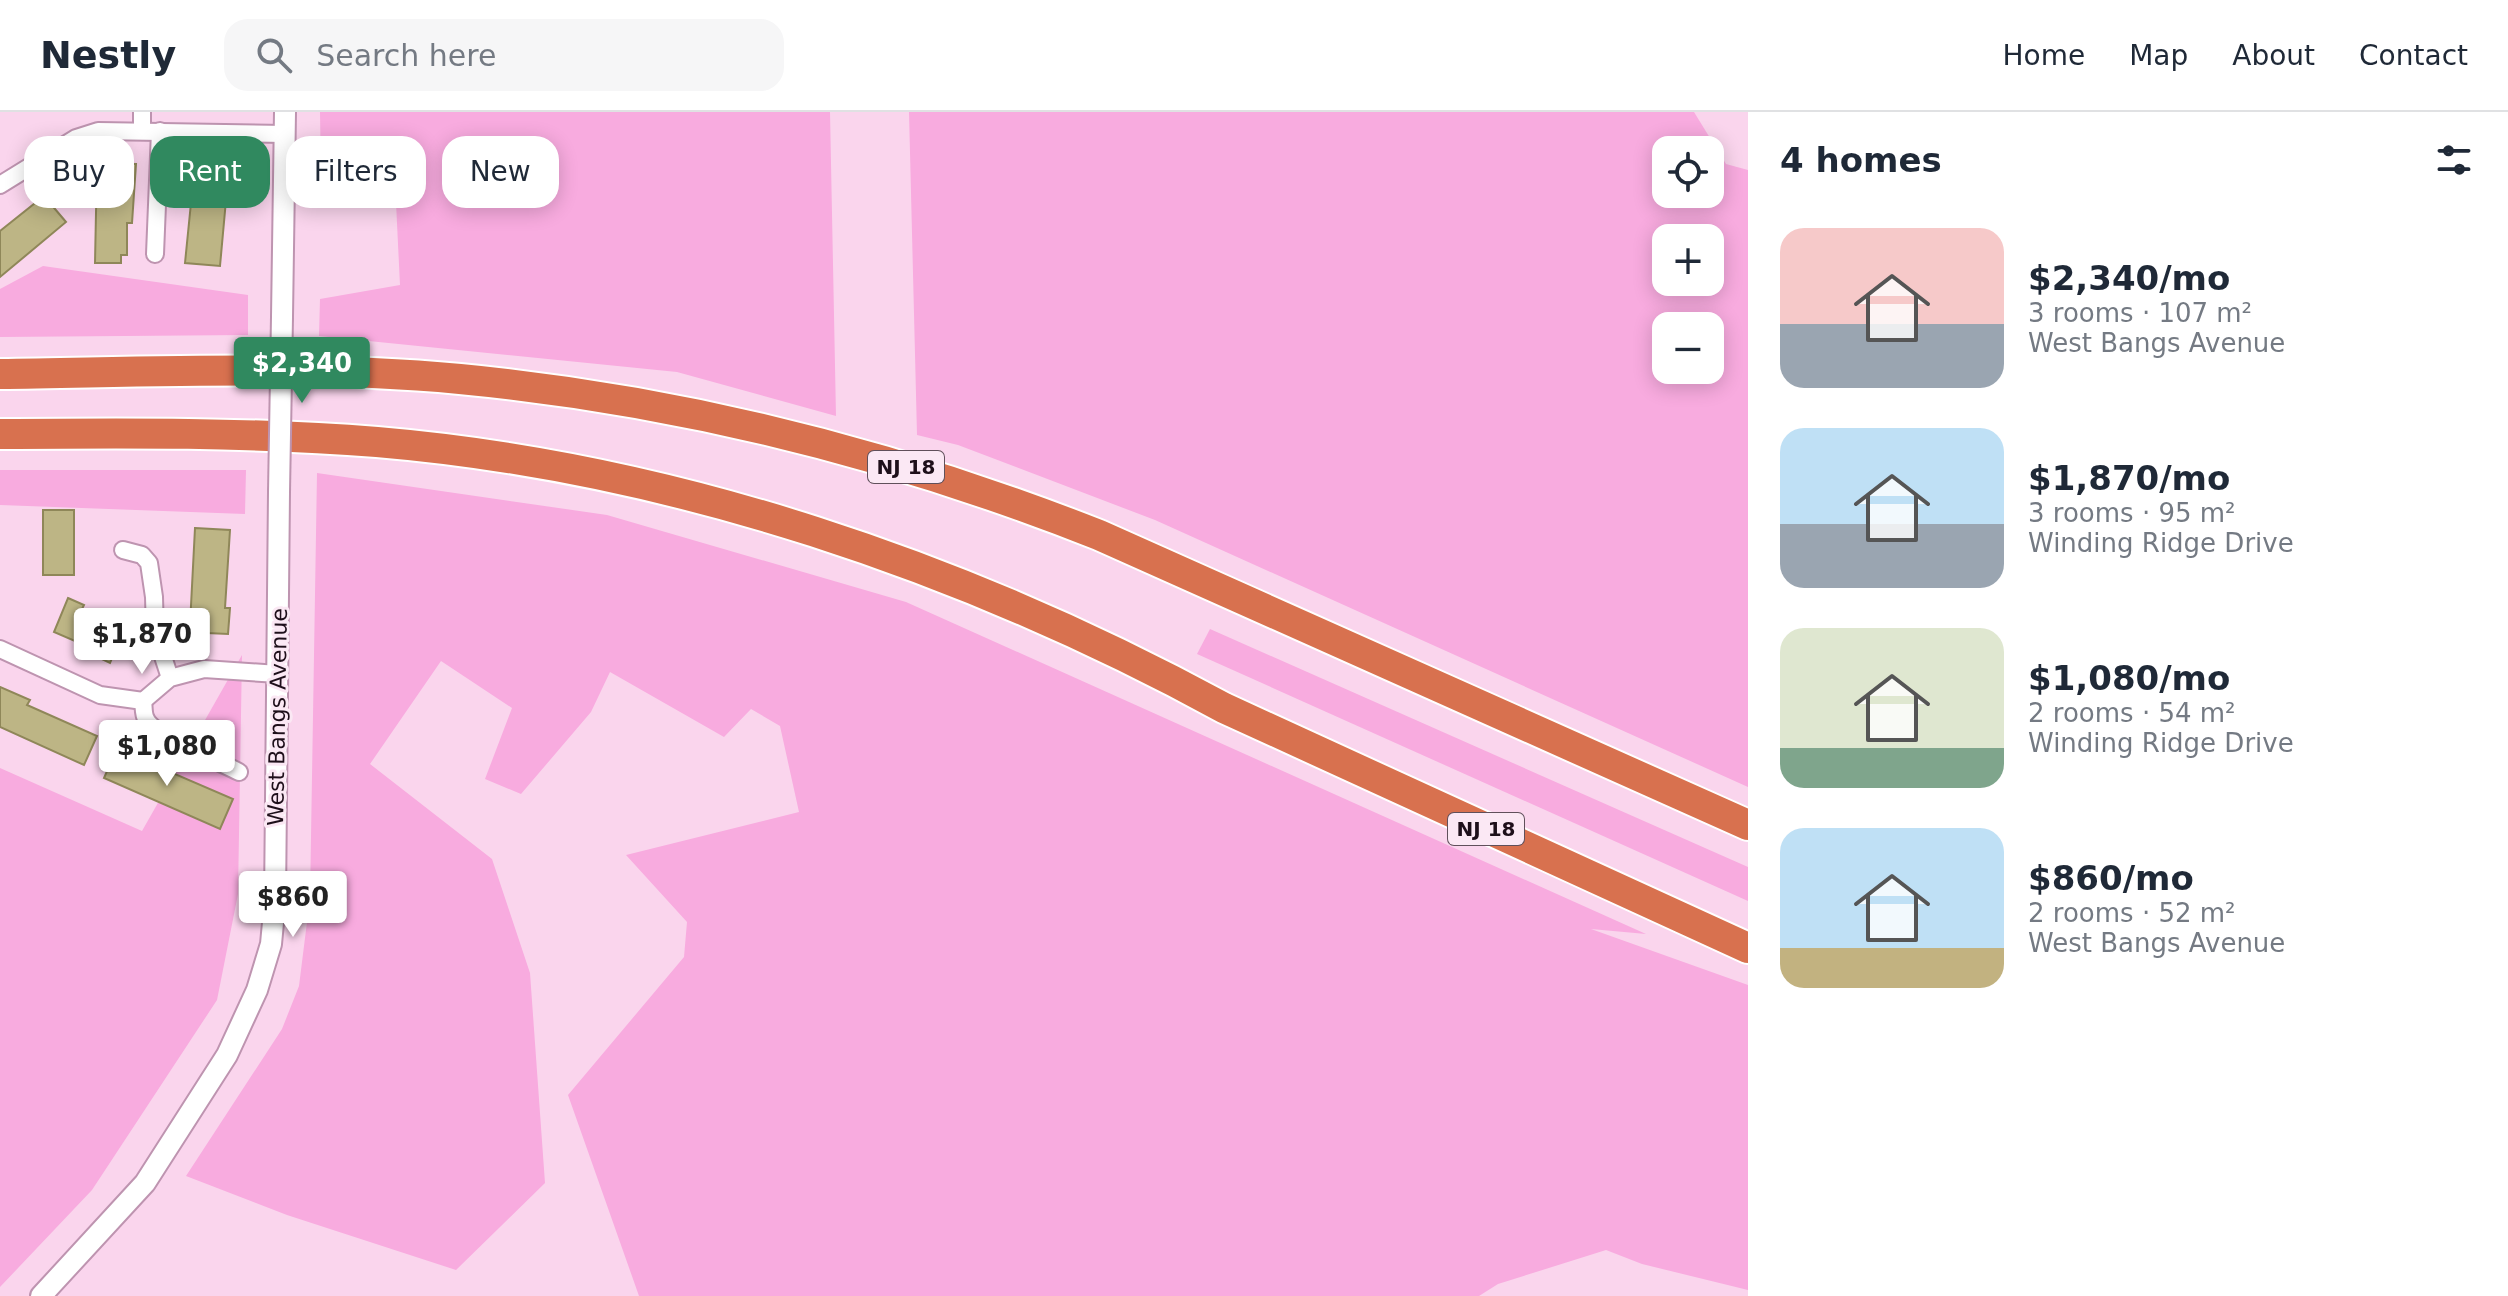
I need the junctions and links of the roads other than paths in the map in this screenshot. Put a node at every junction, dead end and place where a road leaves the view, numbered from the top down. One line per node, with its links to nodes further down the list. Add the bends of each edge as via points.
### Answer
1 (142, 112): 3 (street)
2 (285, 112): 5 (street, West Bangs Avenue)
3 (142, 130): 4 (street); 6 (street, via 98,131 76,138)
4 (160, 131): 5 (street); 7 (street)
5 (285, 134): 12 (street, West Bangs Avenue, bridge)
6 (0, 185)
7 (155, 254)
8 (0, 374): 16 (highway, NJ 18, via 364,373 458,379 663,407 808,439 989,493 1099,535)
9 (0, 434): 17 (highway, NJ 18, via 162,432 376,442 570,470 782,523 1018,610)
10 (123, 550): 13 (street, via 142,555 149,563 155,632)
11 (0, 649): 14 (street, via 100,695)
12 (278, 674): 13 (street, via 204,669); 18 (street, West Bangs Avenue, via 275,901 271,944 257,990 227,1055 145,1183)
13 (170, 678): 14 (street)
14 (143, 701): 15 (street, via 150,726)
15 (239, 772)
16 (1748, 825)
17 (1748, 948)
18 (41, 1296)

